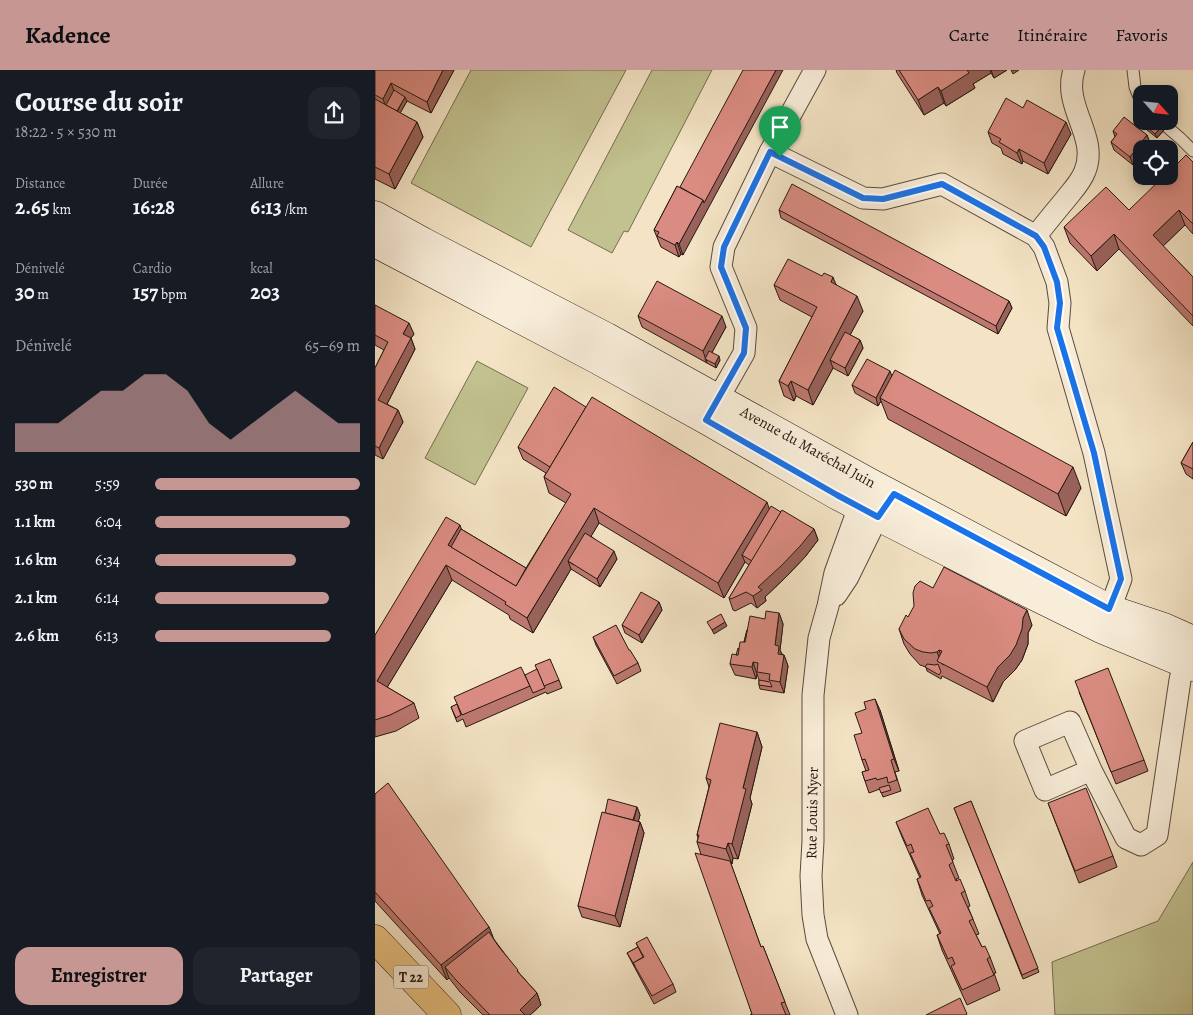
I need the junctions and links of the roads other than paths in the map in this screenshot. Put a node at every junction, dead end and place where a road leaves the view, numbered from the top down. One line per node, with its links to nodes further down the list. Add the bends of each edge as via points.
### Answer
1 (815, 70): 7 (street)
2 (1074, 70): 9 (street, via 1071,88 1089,144 1089,157 1079,184)
3 (1133, 70): 4 (lane)
4 (1135, 85)
5 (1171, 130): 6 (lane)
6 (1193, 151)
7 (770, 152): 9 (street, via 863,198 883,199 942,184); 11 (street, via 724,247 721,267 746,328 744,353)
8 (375, 215): 11 (main road, Avenue du Maréchal Juin, via 607,336)
9 (1036, 236): 13 (street, via 1044,247 1057,282 1060,303 1057,328 1094,453 1121,579)
10 (375, 242): 11 (main road, Avenue du Maréchal Juin, via 594,358)
11 (712, 409): 12 (main road, Avenue du Maréchal Juin, via 837,495)
12 (868, 501): 13 (main road, Avenue du Maréchal Juin, via 894,494); 14 (main road, Avenue du Maréchal Juin, via 1027,593 1101,629); 18 (street, Rue Louis Nyer, via 835,573 819,638 813,695 813,915 817,939)
13 (1109, 609): 14 (main road, Avenue du Maréchal Juin, via 1164,627)
14 (1190, 652): 15 (street, via 1180,680 1157,835 1141,845 1126,838)
15 (1091, 770)
16 (375, 940): 17 (main road, T 22)
17 (447, 1015)
18 (847, 1015)

